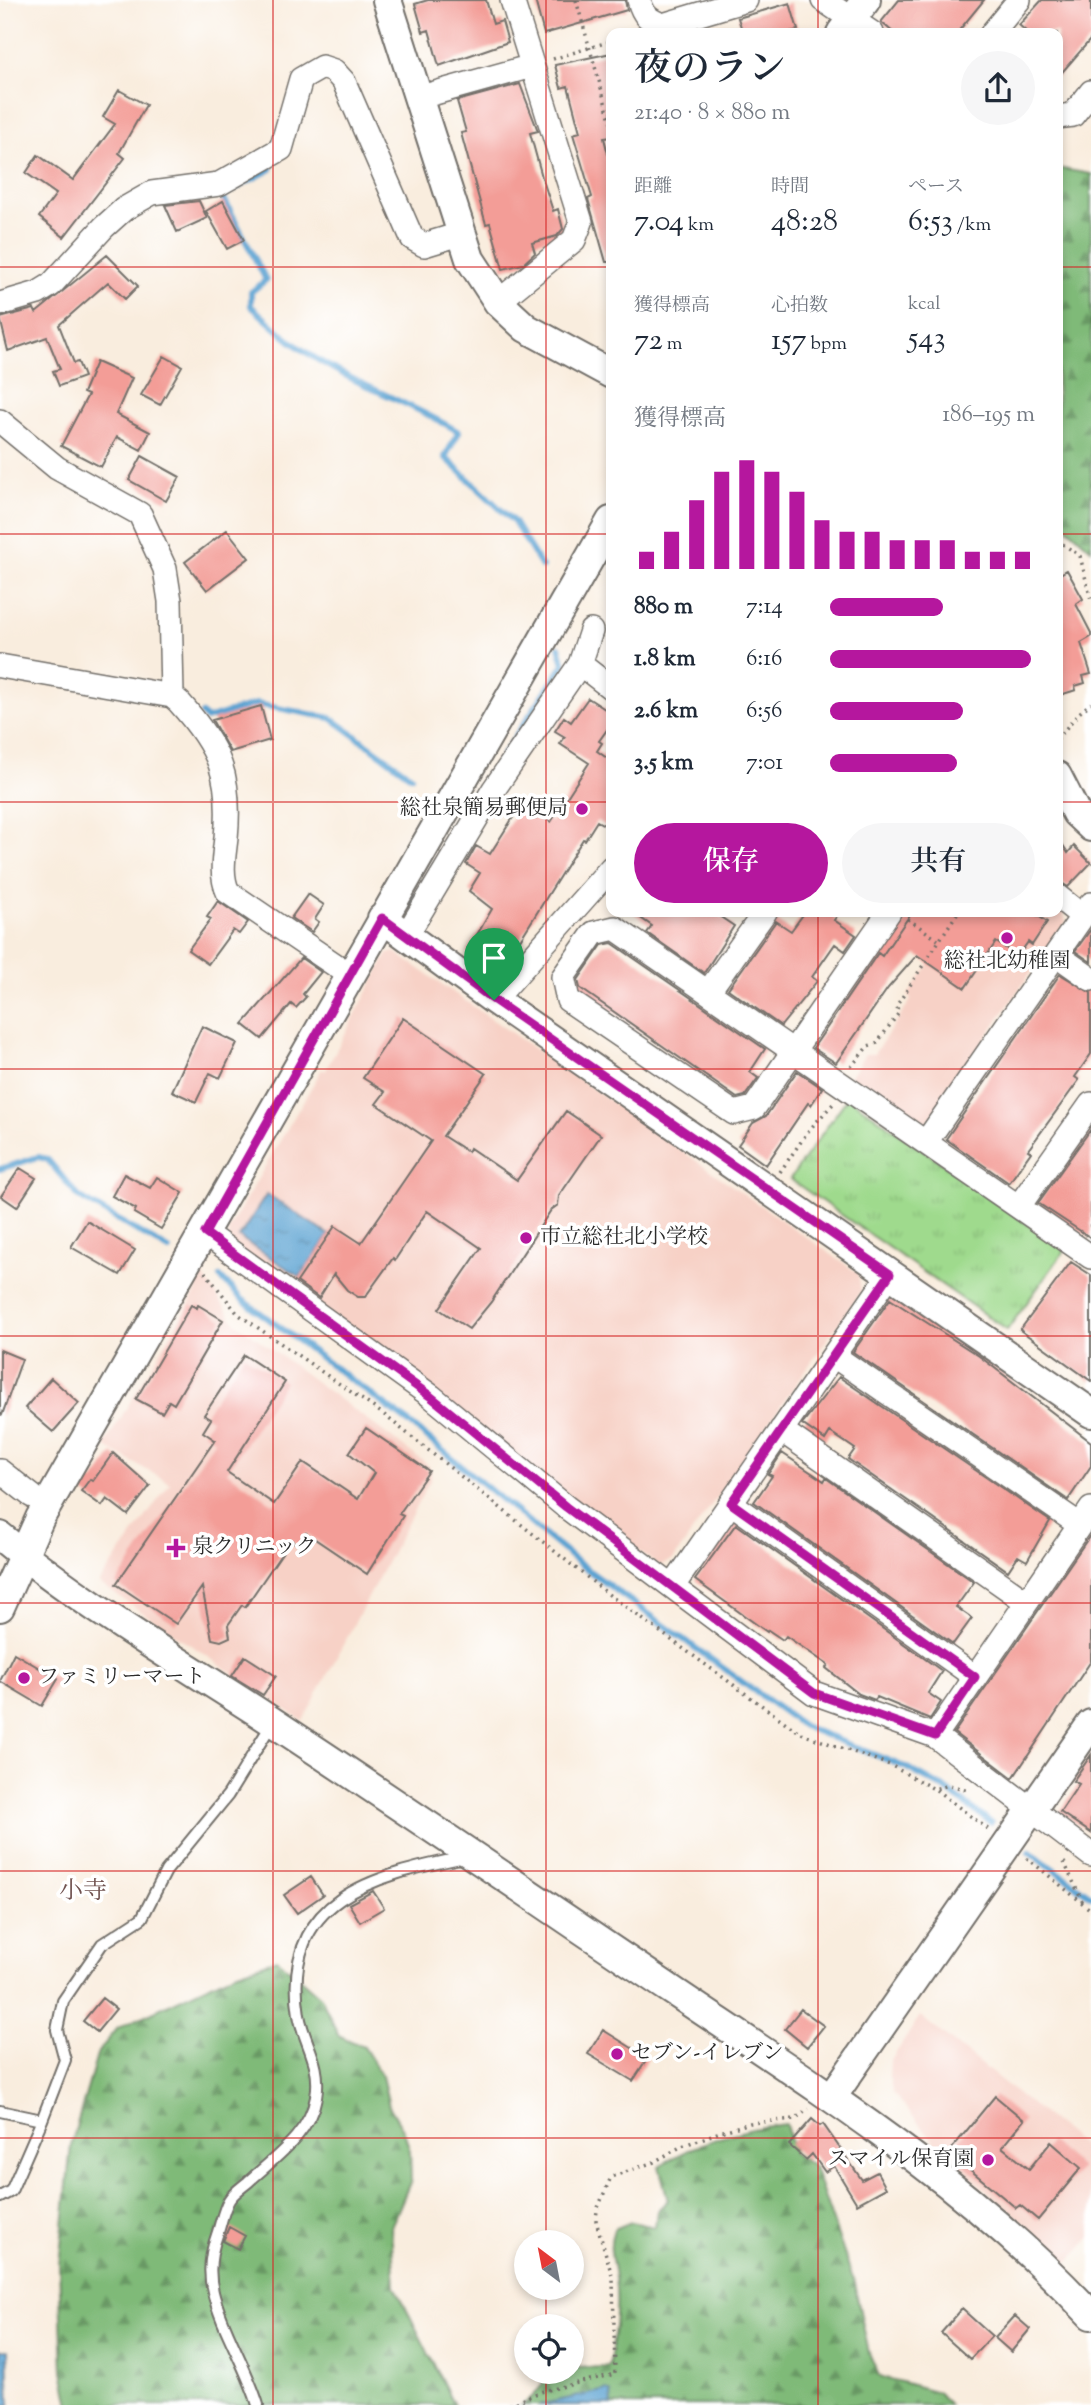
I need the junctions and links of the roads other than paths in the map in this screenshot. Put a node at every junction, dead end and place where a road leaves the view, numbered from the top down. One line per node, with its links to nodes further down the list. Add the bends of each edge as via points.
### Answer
1 (387, 0): 11 (street)
2 (512, 0): 9 (street)
3 (639, 0): 4 (street, via 642,13 663,26)
4 (746, 0)
5 (823, 0): 7 (street)
6 (1019, 0): 8 (street)
7 (858, 21)
8 (996, 28)
9 (532, 66): 11 (street); 14 (street, via 581,222 574,240)
10 (1091, 92): 12 (street, via 1073,115)
11 (417, 98): 13 (street)
12 (1063, 116)
13 (460, 234): 14 (street); 15 (street, via 424,245 412,238 344,82 322,66 301,79 281,149 219,184 152,192 104,227 51,285)
14 (498, 302): 16 (street, via 526,328)
15 (0, 304)
16 (606, 371)
17 (0, 421): 23 (street, via 57,468 140,514 165,569 169,590)
18 (606, 532): 24 (street)
19 (591, 631): 20 (street)
20 (580, 664): 22 (street); 24 (street)
21 (0, 666): 23 (street)
22 (606, 684)
23 (172, 696): 35 (street, via 212,747 227,782 230,801 223,865 228,891)
24 (519, 725): 32 (street); 33 (street, via 494,789)
25 (1063, 787): 26 (street, via 1076,813)
26 (1091, 827)
27 (606, 874): 38 (street)
28 (1063, 899): 29 (street)
29 (1087, 910): 34 (street)
30 (756, 917): 37 (street)
31 (886, 917): 39 (street)
32 (382, 918): 33 (street); 35 (street)
33 (406, 936): 38 (street)
34 (1057, 955): 36 (street); 41 (street)
35 (350, 975): 43 (street)
36 (1091, 979)
37 (708, 992): 39 (street); 39 (street, via 615,928 594,933 564,977 568,1000 734,1113 754,1108)
38 (494, 1000): 45 (street)
39 (793, 1050): 41 (street)
40 (1091, 1104): 42 (street)
41 (926, 1142): 42 (street)
42 (1019, 1206): 44 (street)
43 (205, 1233): 54 (street); 55 (street, via 430,1396 566,1507)
44 (1091, 1257)
45 (890, 1274): 46 (street); 47 (street)
46 (834, 1356): 48 (street); 52 (street)
47 (1091, 1413)
48 (781, 1430): 51 (street); 56 (street)
49 (0, 1471): 50 (street)
50 (32, 1496)
51 (731, 1503): 55 (street); 58 (street)
52 (1085, 1517): 56 (street)
53 (0, 1536): 54 (street)
54 (22, 1554): 57 (street); 59 (street, via 56,1581)
55 (673, 1586): 61 (street, via 814,1693)
56 (1027, 1602): 58 (street)
57 (0, 1607)
58 (975, 1677): 61 (street)
59 (273, 1722): 64 (street); 67 (lane, via 228,1795 166,1871 142,1918 102,1944 63,2001 57,2030 65,2060)
60 (1091, 1724): 62 (street)
61 (935, 1736): 62 (street)
62 (1030, 1811): 63 (street); 65 (street)
63 (1091, 1855)
64 (471, 1856): 65 (street); 70 (lane, via 425,1865 356,1889 329,1907 316,1923 296,1963 295,1993 317,2072 316,2098 303,2128 281,2155 230,2199 210,2255 213,2292)
65 (829, 2096): 69 (street, via 1000,2225)
66 (0, 2111): 67 (lane)
67 (42, 2120): 68 (lane, via 11,2191)
68 (0, 2197)
69 (1091, 2315)
70 (258, 2405)

